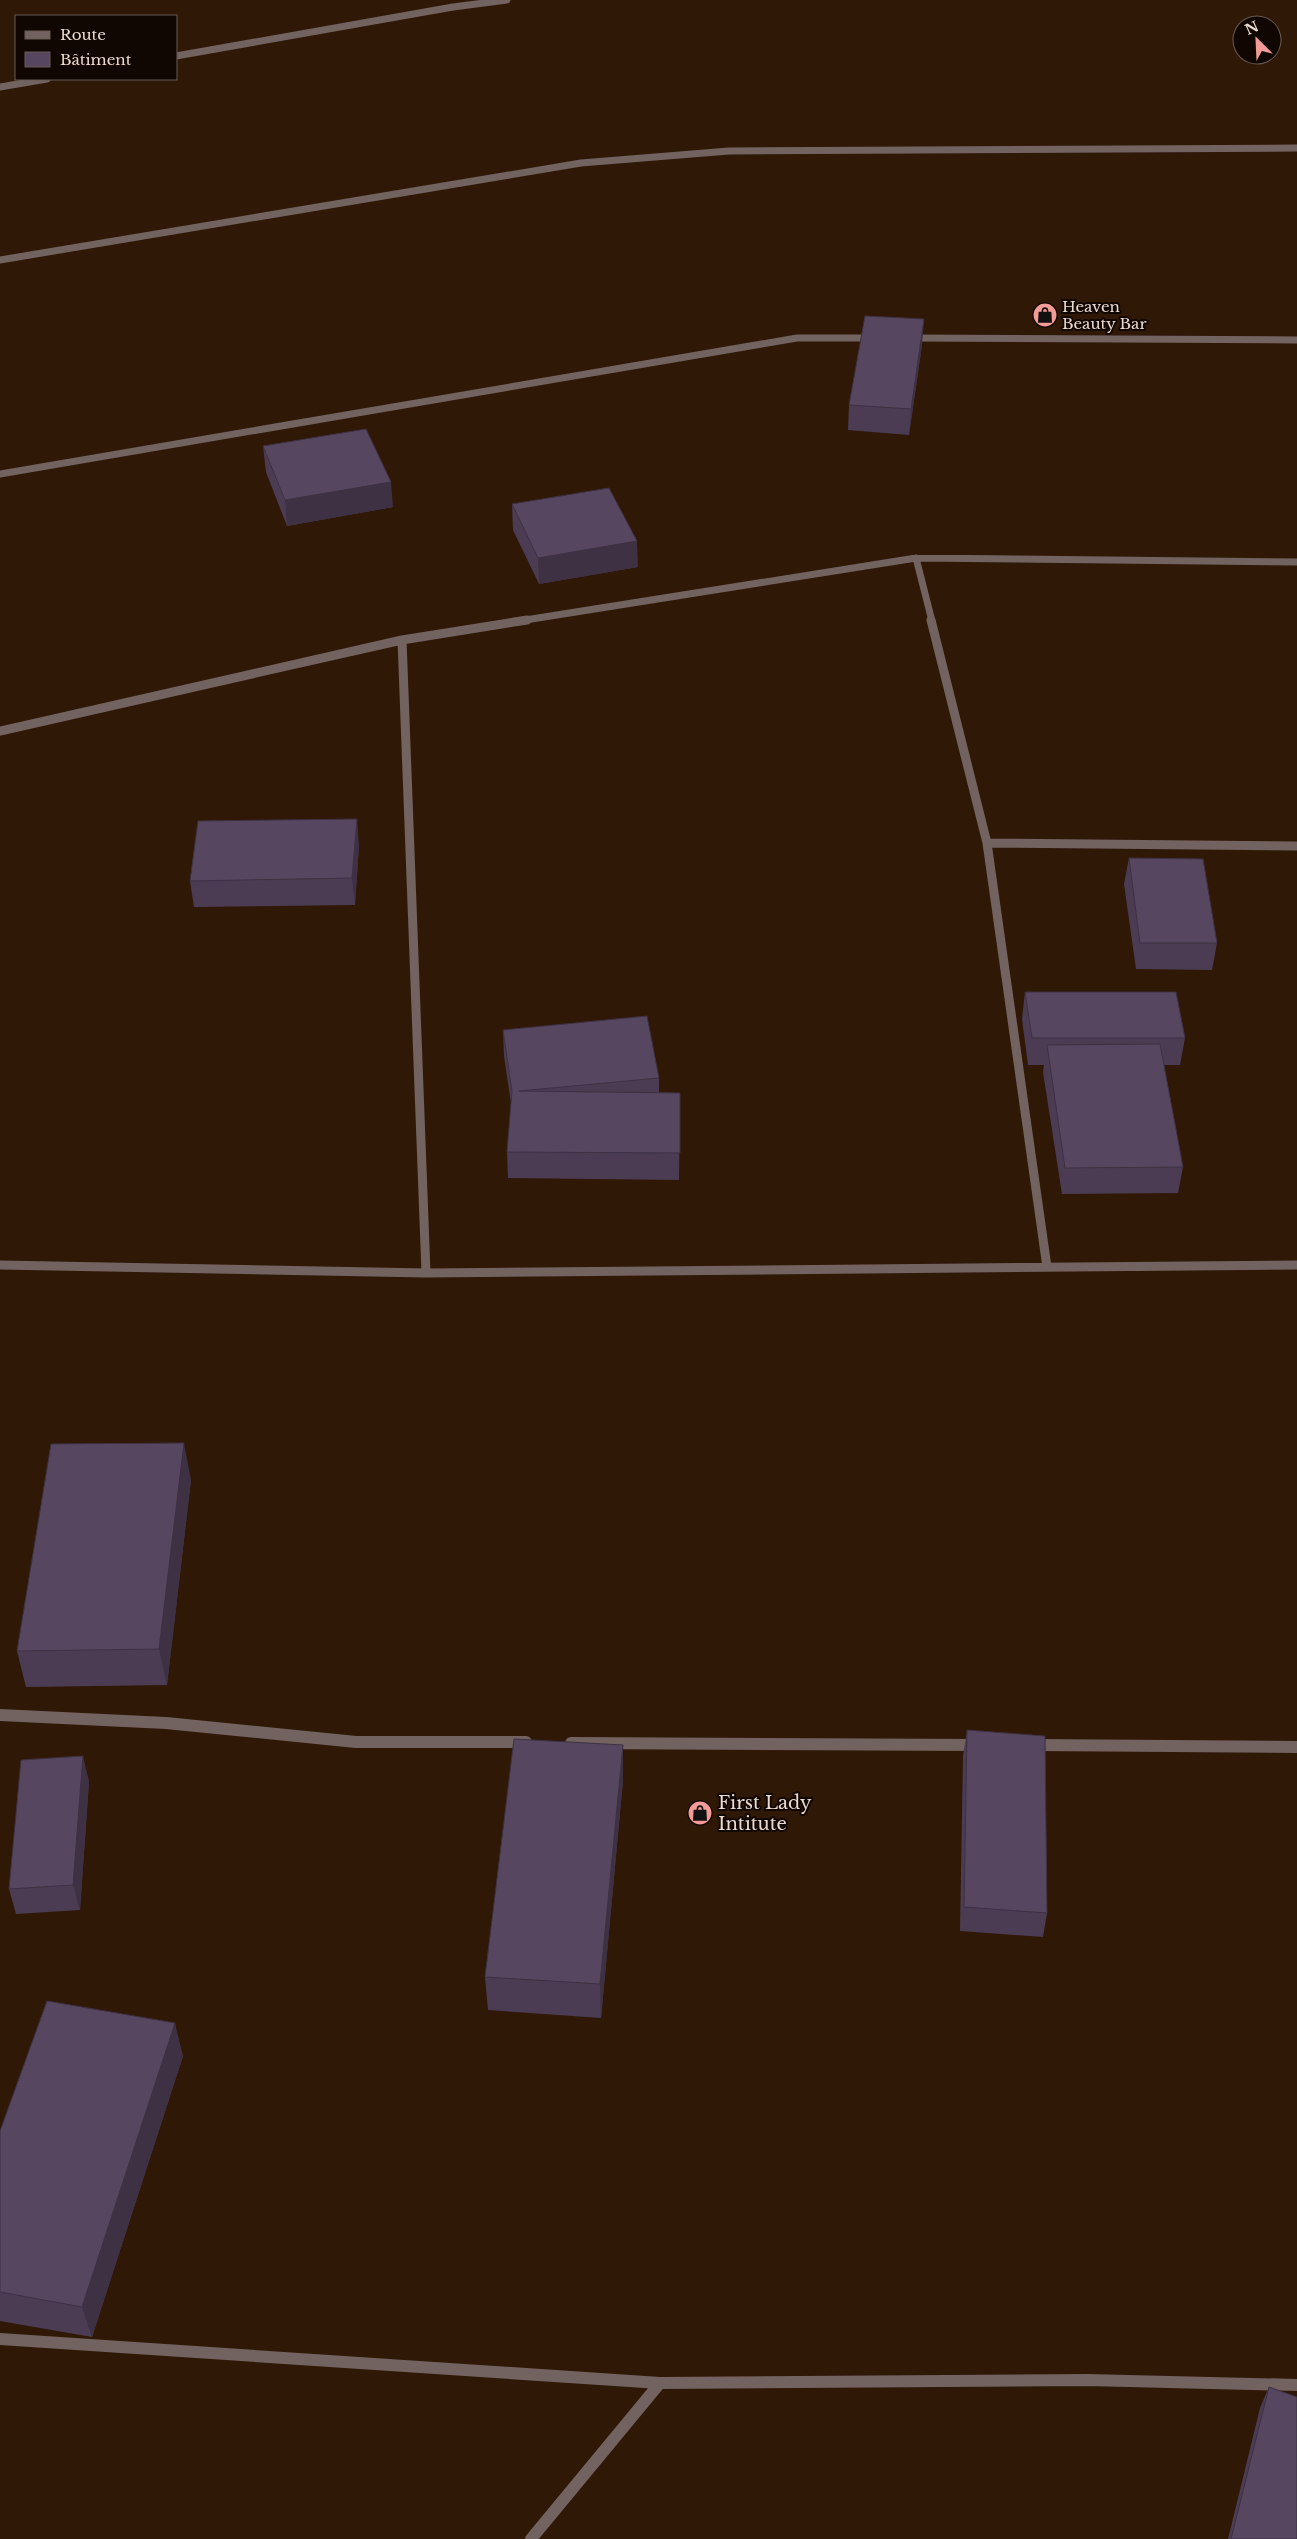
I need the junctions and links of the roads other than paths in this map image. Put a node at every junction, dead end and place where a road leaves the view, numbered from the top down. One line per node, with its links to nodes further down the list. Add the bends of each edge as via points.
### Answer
1 (507, 0): 2 (street)
2 (178, 56)
3 (40, 80): 4 (street)
4 (0, 87)
5 (1297, 148): 6 (street, via 729,151 590,162)
6 (0, 260)
7 (887, 338): 10 (street, via 798,338)
8 (897, 338): 9 (street)
9 (1297, 340)
10 (0, 474)
11 (916, 558): 12 (street); 13 (street); 15 (street)
12 (1297, 562)
13 (402, 640): 14 (street); 20 (street)
14 (0, 731)
15 (987, 843): 16 (street); 19 (street)
16 (1297, 846)
17 (0, 1265): 20 (street)
18 (1297, 1265): 19 (street)
19 (1047, 1267): 20 (street)
20 (426, 1273)
21 (0, 1715): 22 (street, via 166,1723 356,1742)
22 (534, 1742)
23 (554, 1743): 24 (street)
24 (990, 1745)
25 (1020, 1745): 26 (street)
26 (1297, 1746)
27 (0, 2339): 28 (street)
28 (660, 2383): 29 (street, via 1087,2380); 30 (street)
29 (1297, 2385)
30 (531, 2539)

